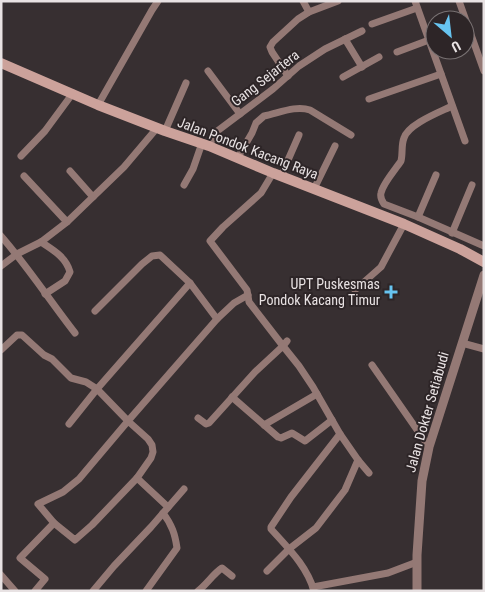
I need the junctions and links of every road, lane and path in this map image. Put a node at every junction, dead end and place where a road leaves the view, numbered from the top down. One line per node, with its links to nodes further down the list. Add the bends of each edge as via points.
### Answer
1 (158, 1): 25 (street)
2 (303, 1): 6 (street)
3 (338, 1): 6 (street)
4 (459, 1): 18 (street)
5 (416, 4): 7 (street); 8 (street)
6 (309, 12): 20 (street, via 270,47)
7 (372, 24)
8 (425, 29)
9 (362, 31): 10 (street, Gang Sejartera)
10 (345, 39): 16 (street); 20 (street, Gang Sejartera, via 325,49)
11 (425, 42): 12 (street)
12 (397, 52)
13 (379, 57): 16 (street)
14 (436, 60): 19 (street)
15 (1, 63): 23 (main road, Jalan Pondok Kacang Raya)
16 (362, 67): 21 (street)
17 (208, 71): 27 (street)
18 (484, 71)
19 (441, 74): 24 (street); 26 (street)
20 (288, 76): 27 (street, Gang Sejartera)
21 (343, 77)
22 (186, 83): 28 (street)
23 (73, 93): 25 (main road, Jalan Pondok Kacang Raya); 34 (street, via 45,131)
24 (369, 99)
25 (98, 105): 28 (main road, Jalan Pondok Kacang Raya)
26 (452, 106): 31 (street); 44 (street, via 406,133 401,161 381,193 384,204)
27 (240, 114): 32 (street, Gang Sejartera, via 216,132)
28 (161, 129): 32 (main road, Jalan Pondok Kacang Raya); 43 (street)
29 (299, 135): 37 (street)
30 (351, 135): 35 (street, via 310,110 296,109 260,119)
31 (465, 141)
32 (206, 145): 35 (main road, Jalan Pondok Kacang Raya); 40 (street, Gang Sejartera)
33 (336, 146): 42 (street)
34 (21, 156)
35 (238, 157): 37 (main road, Jalan Pondok Kacang Raya)
36 (70, 171): 43 (street)
37 (277, 174): 42 (main road, Jalan Pondok Kacang Raya); 58 (street, via 210,241)
38 (436, 175): 44 (street)
39 (24, 176): 45 (street)
40 (184, 185)
41 (472, 185): 47 (street)
42 (314, 189): 46 (main road, Jalan Pondok Kacang Raya)
43 (93, 197): 45 (street)
44 (418, 217): 47 (street)
45 (67, 222): 49 (street)
46 (404, 224): 52 (main road, Jalan Pondok Kacang Raya); 56 (street, via 381,267)
47 (452, 232): 50 (street)
48 (1, 236): 51 (street)
49 (41, 242): 51 (street); 57 (street, via 62,256 70,272 65,281)
50 (484, 246)
51 (17, 254): 53 (street); 57 (street)
52 (484, 262)
53 (1, 266)
54 (484, 275): 63 (street, Jalan Dokter Setiabudi)
55 (190, 283): 59 (street, via 160,256 152,256); 60 (street); 67 (street)
56 (355, 290)
57 (46, 294): 61 (street)
58 (248, 295): 60 (street); 62 (street, via 249,302)
59 (95, 311)
60 (218, 319): 72 (street)
61 (75, 333)
62 (285, 343): 68 (street); 69 (street)
63 (462, 343): 65 (street); 76 (street, Jalan Dokter Setiabudi)
64 (2, 347): 67 (street, via 22,334 71,378)
65 (484, 349)
66 (372, 365): 76 (street)
67 (97, 389): 72 (street); 73 (street)
68 (317, 394): 71 (street); 74 (street)
69 (232, 397): 70 (street, via 209,423); 74 (street)
70 (198, 418)
71 (332, 420): 74 (street, via 305,441 292,433 284,438 278,437); 75 (street)
72 (128, 421): 79 (street, via 152,445 151,458); 82 (street, via 79,479 63,492 38,504)
73 (69, 424)
74 (264, 425)
75 (340, 434): 77 (street); 83 (street, via 271,525)
76 (428, 448): 84 (street, Jalan Dokter Setiabudi, via 422,481)
77 (358, 460): 78 (street); 83 (street, via 345,490 329,512 316,528)
78 (369, 473)
79 (137, 478): 81 (street); 82 (street, via 75,540)
80 (184, 489): 81 (street)
81 (165, 510): 88 (street); 92 (street, via 177,548)
82 (54, 523): 91 (street, via 20,558 45,579)
83 (289, 549): 85 (street); 89 (street, via 308,575)
84 (416, 562): 89 (street, via 388,573); 94 (street, Jalan Dokter Setiabudi)
85 (266, 571)
86 (1, 575): 90 (street)
87 (232, 576): 93 (street, via 222,568)
88 (95, 590)
89 (312, 590)
90 (15, 591)
91 (34, 591)
92 (146, 591)
93 (198, 591)
94 (417, 591)

